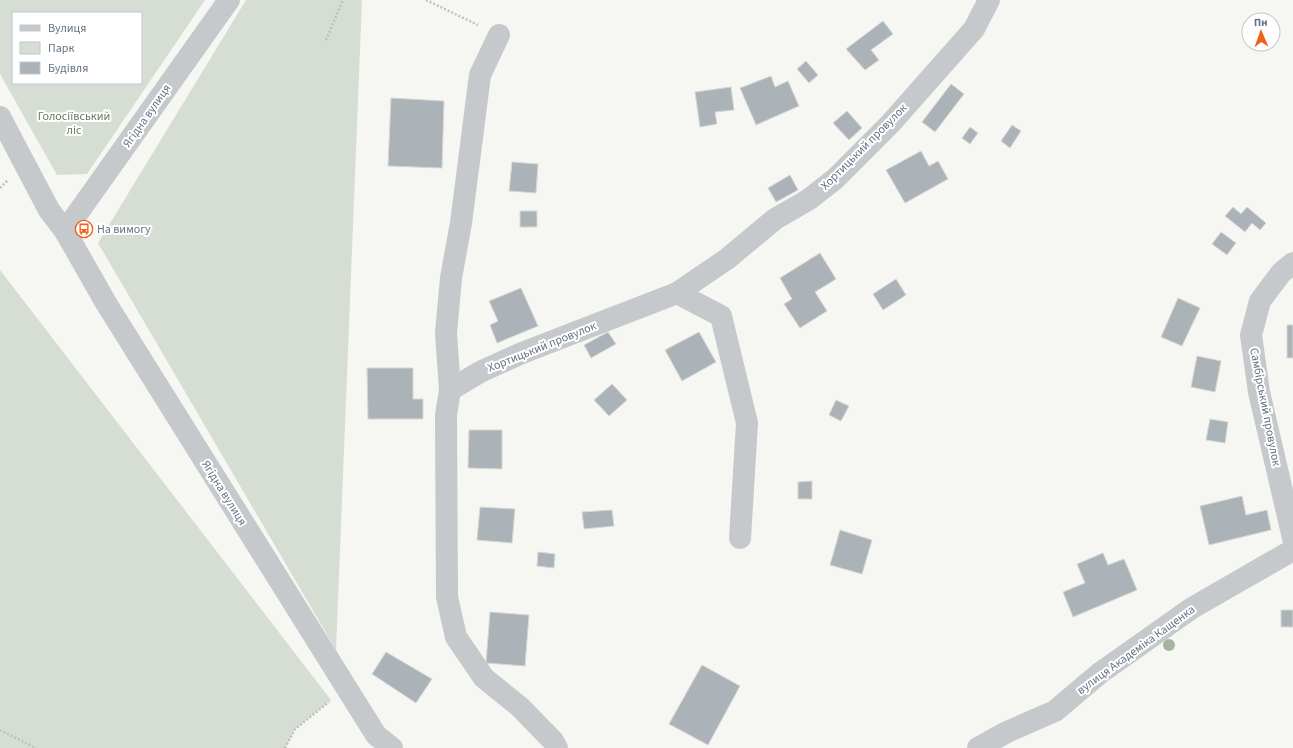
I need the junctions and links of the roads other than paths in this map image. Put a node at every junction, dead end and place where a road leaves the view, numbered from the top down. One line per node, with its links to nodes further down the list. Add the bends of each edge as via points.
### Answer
1 (229, 0): 5 (street, Ягідна вулиця)
2 (989, 0): 7 (street, Хортицький провулок, via 974,29 890,124 835,179 808,200 775,219 727,259)
3 (499, 35): 8 (street, via 480,75 461,223 451,278 446,333)
4 (0, 117): 5 (street, Ягідна вулиця, via 49,210)
5 (64, 231): 12 (street, Ягідна вулиця, via 106,303 346,688 376,735)
6 (1293, 263): 10 (street, Самбірський провулок, via 1281,273 1260,301 1251,335 1259,392)
7 (676, 293): 8 (street, Хортицький провулок, via 522,353 480,372); 9 (street, via 721,316 747,423)
8 (450, 390): 13 (street, via 446,415 447,597 456,637 484,678 520,707)
9 (740, 538)
10 (1293, 538)
11 (1293, 550): 14 (street, вулиця Академіка Кащенка, via 1192,608 1100,673 1055,711)
12 (392, 748)
13 (557, 748)
14 (978, 748)

